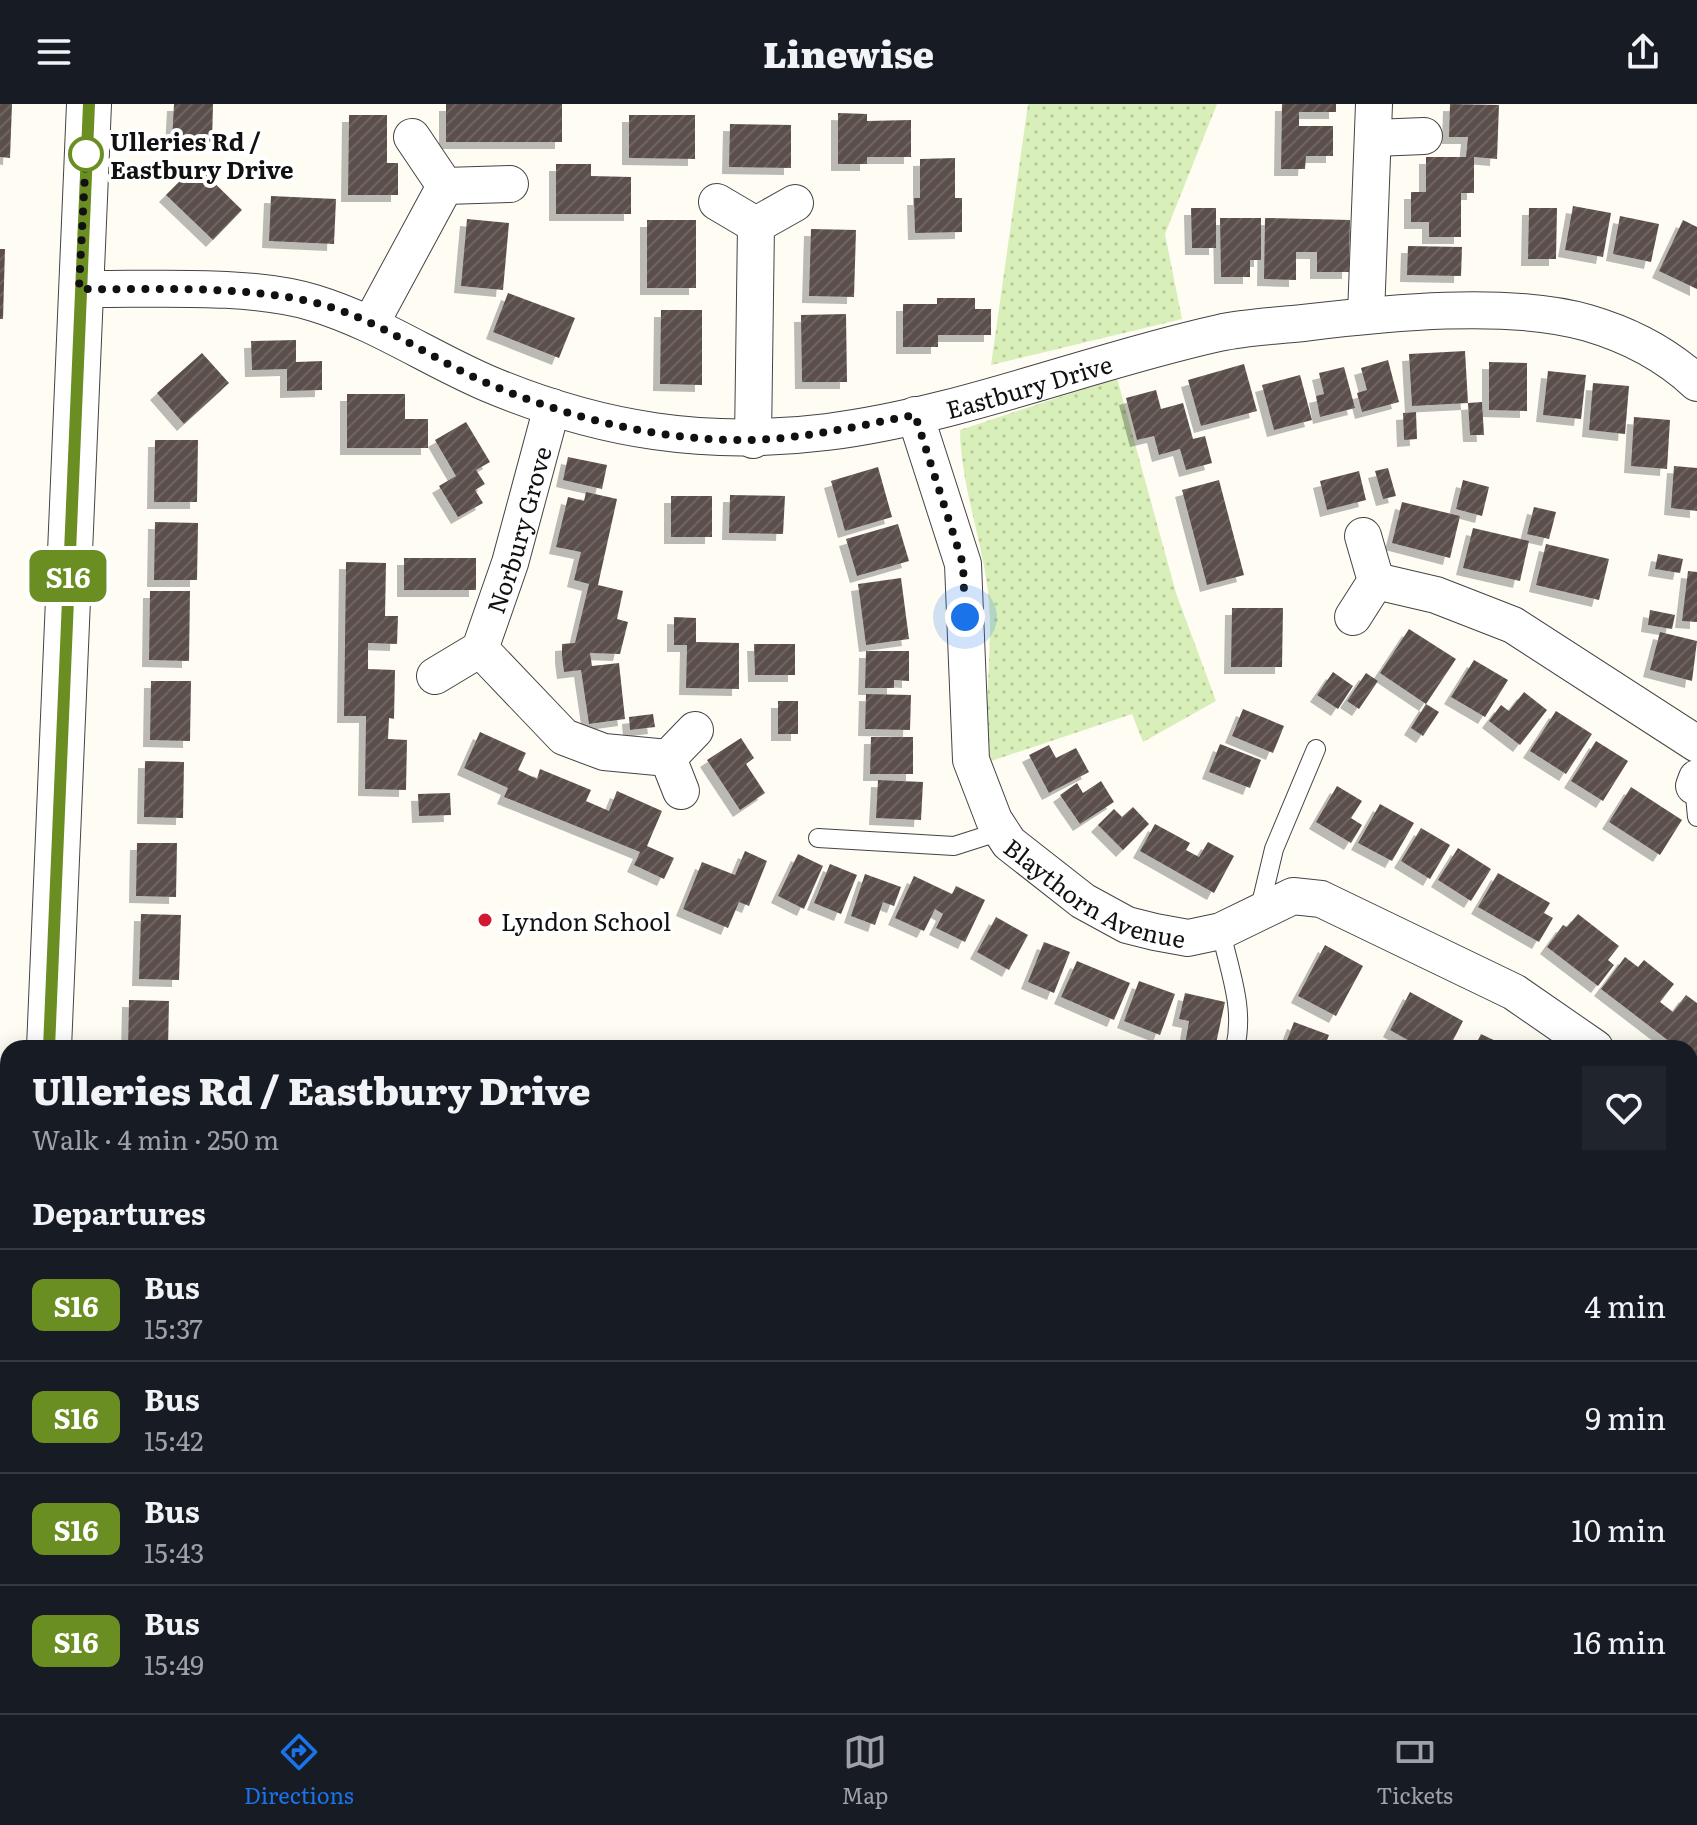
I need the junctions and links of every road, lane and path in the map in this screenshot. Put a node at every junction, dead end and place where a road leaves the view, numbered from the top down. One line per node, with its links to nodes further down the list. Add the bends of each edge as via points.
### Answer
1 (89, 104): 10 (street)
2 (1374, 121): 3 (street); 11 (street)
3 (1424, 136)
4 (412, 137): 6 (street)
5 (510, 184): 6 (street)
6 (445, 186): 12 (street)
7 (717, 202): 9 (street)
8 (795, 203): 9 (street)
9 (756, 225): 16 (street)
10 (79, 289): 12 (street, Eastbury Drive, via 245,293 309,301); 31 (street)
11 (1366, 315): 13 (street, Eastbury Drive, via 1489,310 1585,322 1674,362); 15 (street, Eastbury Drive, via 1221,333)
12 (371, 323): 14 (street, Eastbury Drive, via 488,383)
13 (1697, 383)
14 (552, 407): 16 (street, Eastbury Drive, via 643,432); 20 (street, Norbury Grove, via 510,563)
15 (915, 415): 16 (street, Eastbury Drive); 27 (street, Blaythorn Avenue, via 963,564 971,760)
16 (753, 440)
17 (1363, 536): 18 (street)
18 (1376, 581): 19 (street); 23 (street, via 1436,595 1513,625)
19 (1353, 617)
20 (480, 649): 21 (street); 25 (street, via 564,737 604,752)
21 (435, 676)
22 (695, 730): 25 (street)
23 (1697, 744)
24 (1316, 749): 29 (lane, via 1274,849)
25 (668, 758): 26 (street)
26 (681, 791)
27 (1001, 831): 28 (lane, via 954,846); 30 (street, Blaythorn Avenue, via 1047,875 1127,925 1188,938)
28 (818, 838)
29 (1259, 912): 30 (street, Blaythorn Avenue); 33 (street, Blaythorn Avenue, via 1293,896 1321,899 1514,992)
30 (1221, 931): 32 (lane, via 1240,1005)
31 (49, 1040)
32 (1237, 1040)
33 (1578, 1040)

